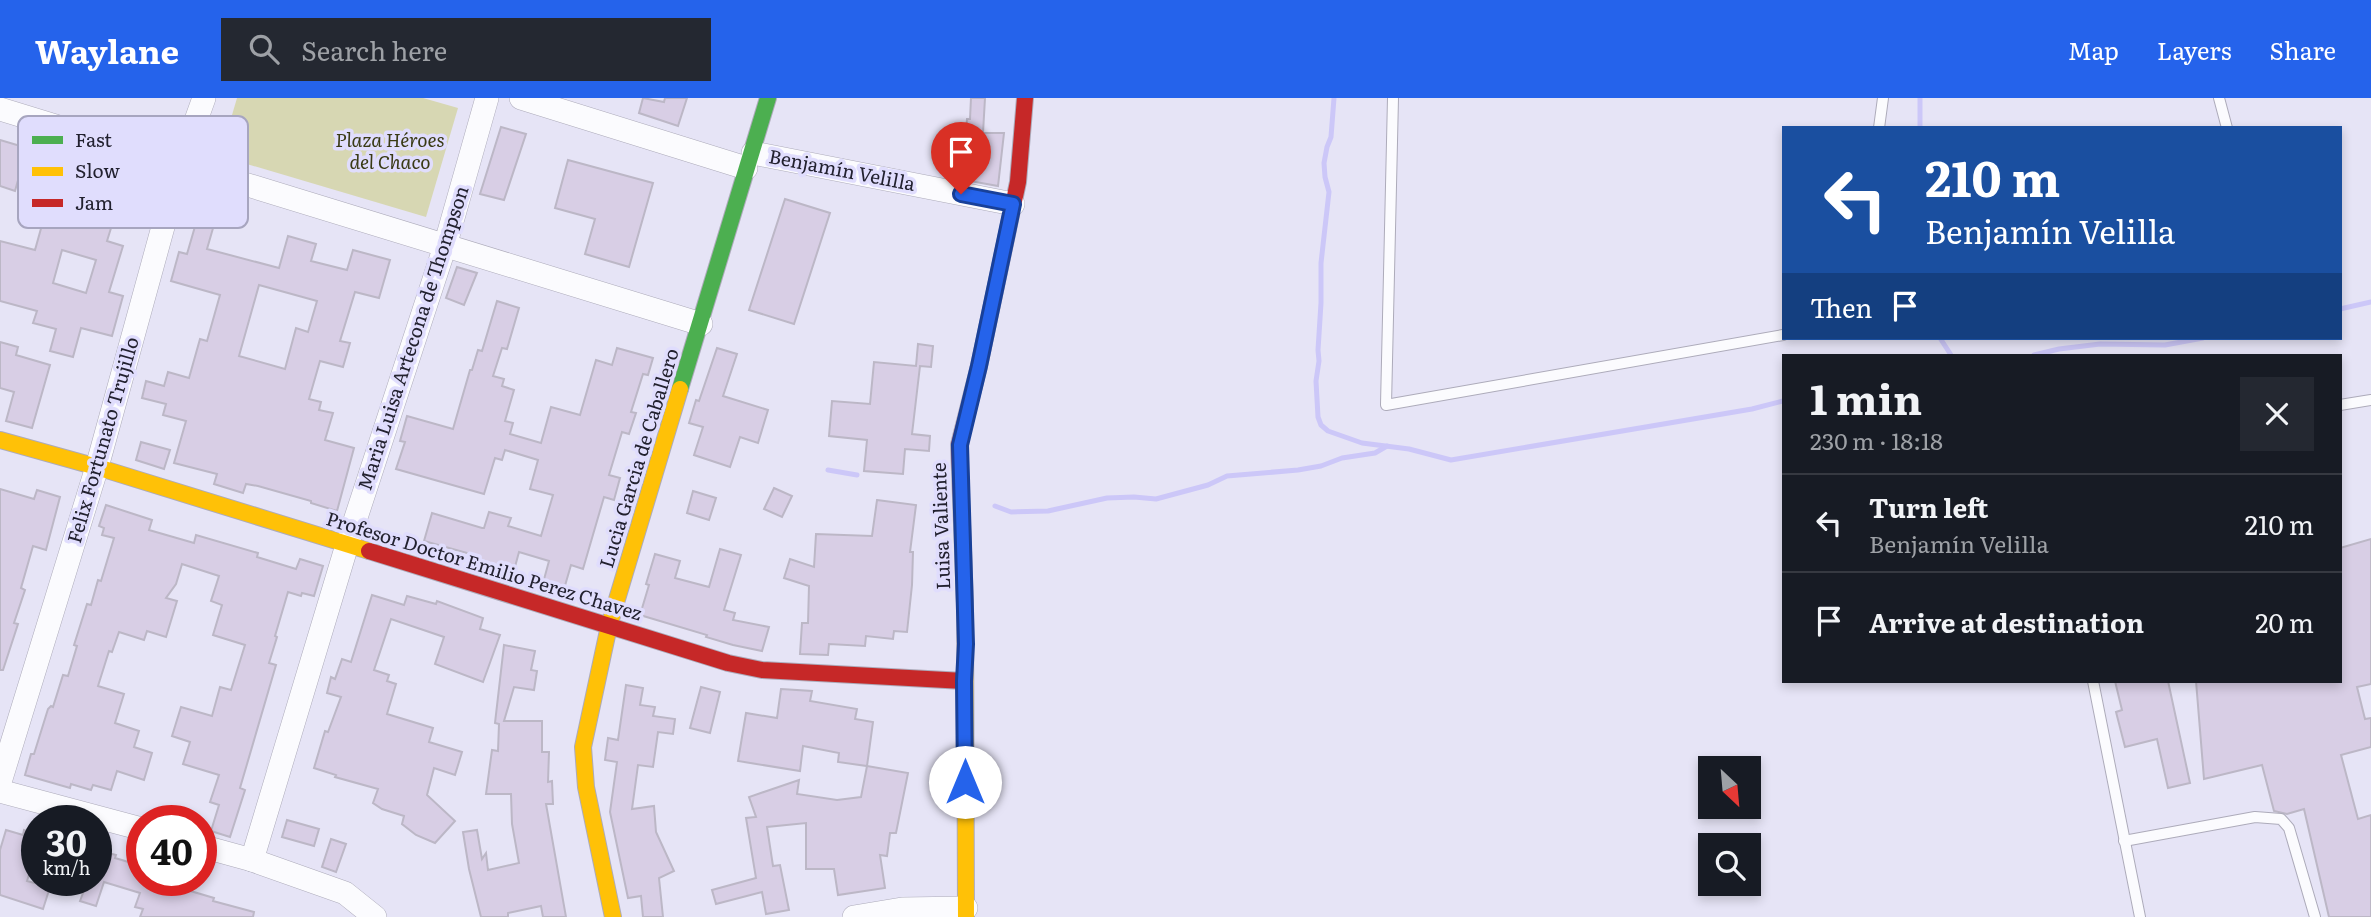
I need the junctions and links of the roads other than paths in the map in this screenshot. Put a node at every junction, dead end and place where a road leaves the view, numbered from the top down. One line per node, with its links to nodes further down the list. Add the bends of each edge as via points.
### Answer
1 (204, 98): 11 (street, Felix Fortunato Trujillo)
2 (487, 98): 18 (street, Maria Luisa Artecona de Thompson)
3 (521, 98): 14 (street, Benjamín Velilla)
4 (768, 98): 14 (street, Lucia Garcia de Caballero)
5 (1025, 98): 16 (street, Luisa Valiente)
6 (1393, 98): 20 (lane, via 1386,405)
7 (1883, 98): 12 (lane)
8 (2220, 98): 13 (lane)
9 (0, 109): 10 (street)
10 (22, 116)
11 (198, 116)
12 (1880, 126)
13 (2227, 126)
14 (749, 161): 16 (street, Benjamín Velilla); 19 (street, Lucia Garcia de Caballero)
15 (248, 186): 18 (street)
16 (1013, 204): 27 (street, Luisa Valiente, via 960,445)
17 (163, 228): 24 (street, Felix Fortunato Trujillo)
18 (445, 246): 19 (street); 25 (street, Maria Luisa Artecona de Thompson)
19 (701, 324): 26 (street, Lucia Garcia de Caballero)
20 (1782, 335)
21 (2371, 400): 22 (lane)
22 (2342, 404)
23 (0, 440): 24 (street, Profesor Doctor Emilio Perez Chavez)
24 (97, 467): 25 (street, Profesor Doctor Emilio Perez Chavez); 29 (street, Felix Fortunato Trujillo)
25 (346, 545): 26 (street, Profesor Doctor Emilio Perez Chavez); 34 (street, Maria Luisa Artecona de Thompson)
26 (610, 626): 27 (street, Profesor Doctor Emilio Perez Chavez, via 762,670); 37 (street, Lucia Garcia de Caballero, via 583,747 586,787)
27 (964, 681): 35 (street, Luisa Valiente)
28 (2093, 683): 32 (lane)
29 (0, 782)
30 (0, 791): 31 (street)
31 (126, 826)
32 (2124, 841): 40 (lane); 41 (lane, via 2255,817 2281,819 2289,828)
33 (217, 850): 34 (street)
34 (252, 860): 36 (street, via 345,893)
35 (966, 913): 38 (street, via 902,909); 39 (street)
36 (374, 917)
37 (613, 917)
38 (854, 917)
39 (944, 917)
40 (2140, 917)
41 (2315, 917)

